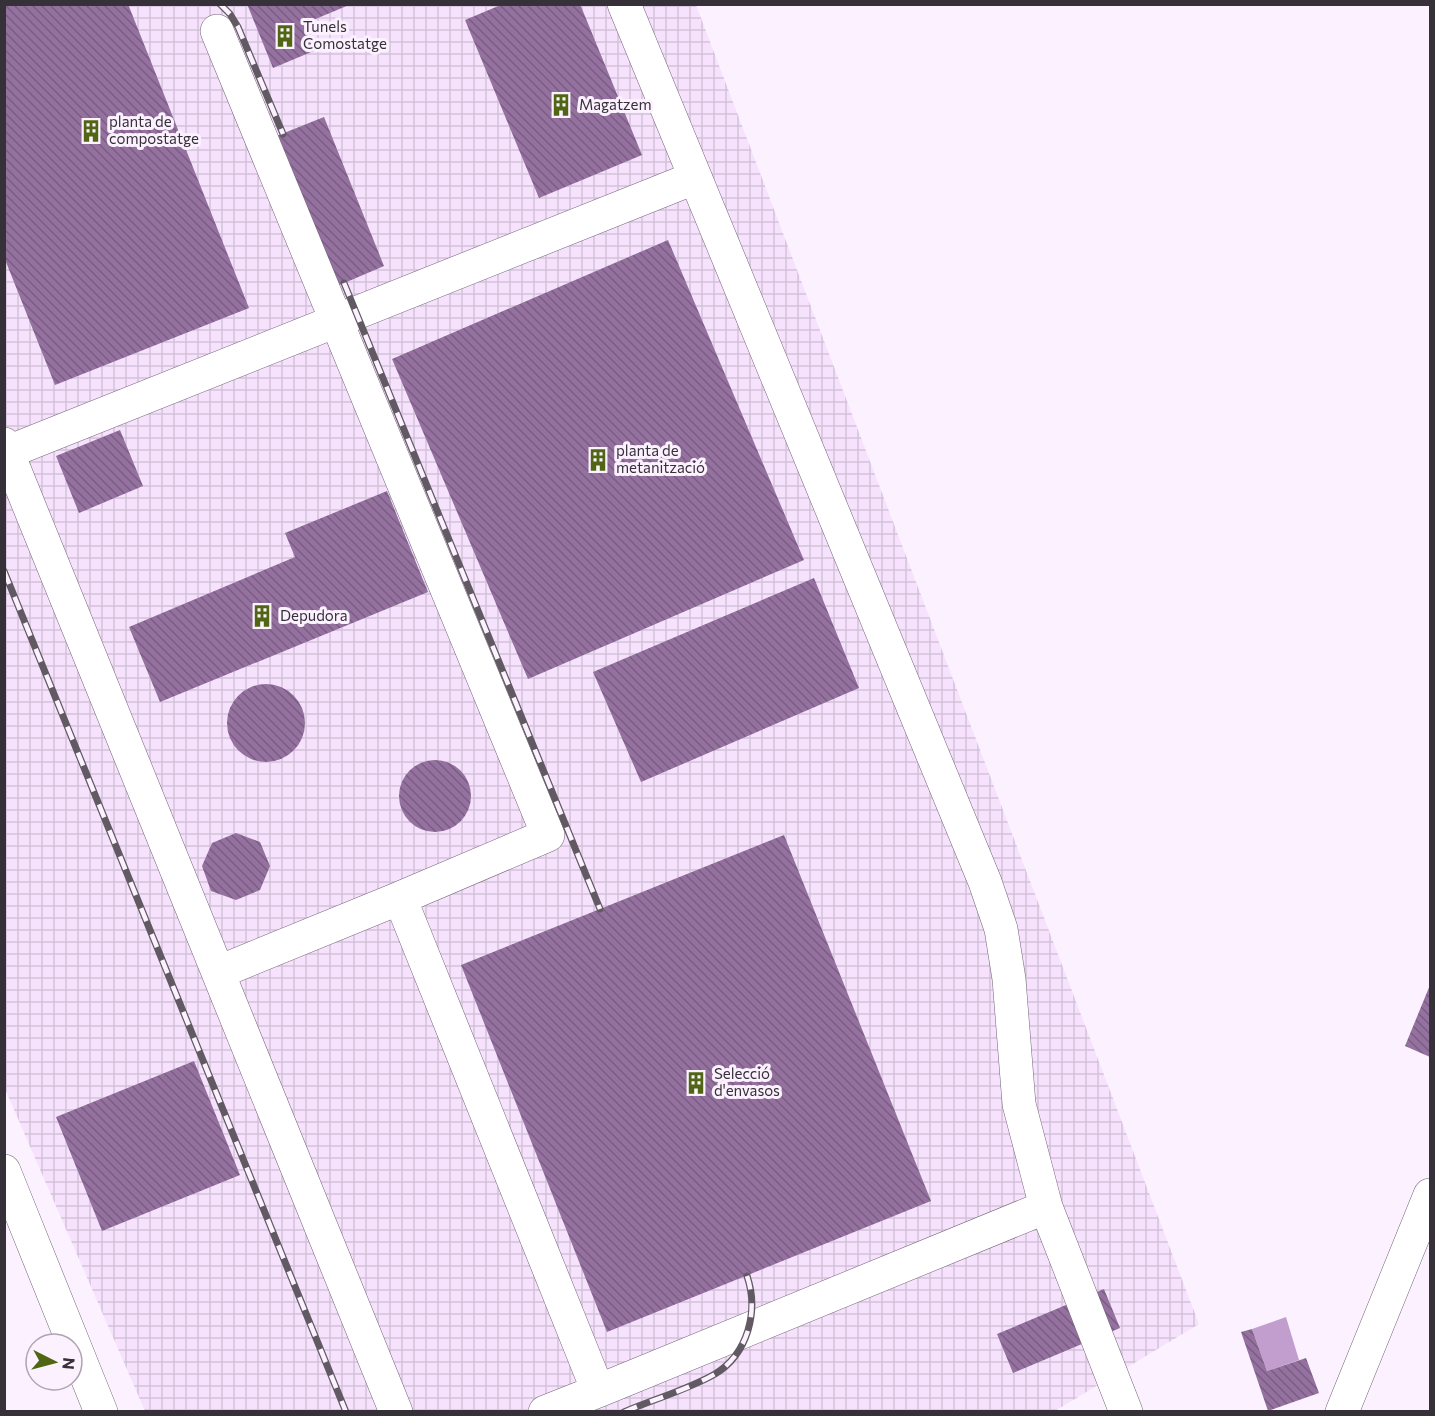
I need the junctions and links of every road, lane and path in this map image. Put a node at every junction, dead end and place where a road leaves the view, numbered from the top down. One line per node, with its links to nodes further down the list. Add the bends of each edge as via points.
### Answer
1 (624, 4): 3 (street)
2 (218, 31): 4 (street)
3 (694, 178): 4 (street); 10 (street, via 1001,928 1009,979 1018,1104)
4 (337, 321): 5 (street); 6 (street, via 548,835)
5 (6, 448): 7 (street)
6 (400, 898): 7 (street); 11 (street)
7 (219, 972): 13 (street)
8 (4, 1171): 12 (street)
9 (1431, 1195): 16 (street)
10 (1046, 1207): 11 (street); 15 (street)
11 (598, 1391): 14 (street)
12 (101, 1412)
13 (396, 1412)
14 (545, 1412)
15 (1126, 1412)
16 (1342, 1412)

